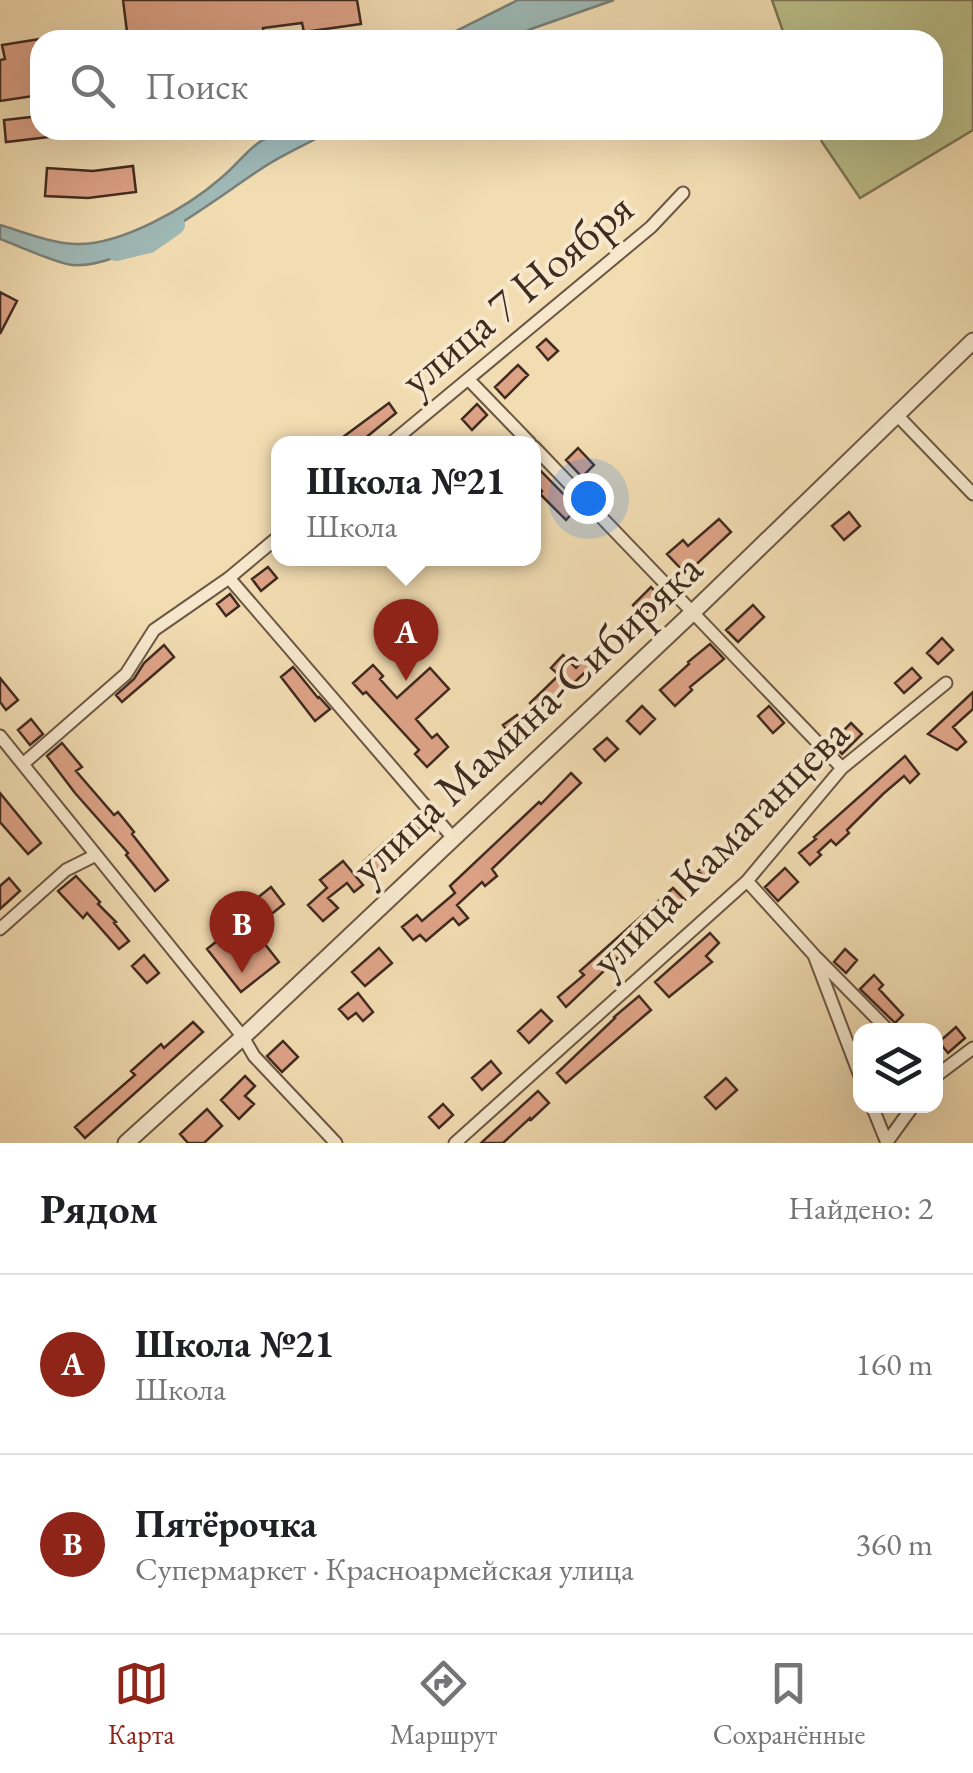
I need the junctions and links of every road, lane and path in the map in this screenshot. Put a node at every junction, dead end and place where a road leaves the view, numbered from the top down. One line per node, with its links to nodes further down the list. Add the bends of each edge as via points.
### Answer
1 (683, 194): 3 (street, улица 7 Ноября)
2 (973, 341): 4 (street, улица Мамина-Сибиряка)
3 (469, 380): 5 (street, улица 7 Ноября); 6 (street)
4 (896, 414): 8 (street); 11 (street, улица Мамина-Сибиряка)
5 (402, 436)
6 (523, 436)
7 (541, 454): 11 (street)
8 (973, 494)
9 (271, 543): 10 (street)
10 (229, 578): 14 (street, via 154,630 126,674); 16 (street)
11 (692, 613): 15 (street); 16 (street, улица Мамина-Сибиряка)
12 (946, 683): 15 (street, улица Камаганцева)
13 (0, 736): 14 (street)
14 (22, 764): 17 (street)
15 (842, 768): 18 (street, улица Камаганцева)
16 (453, 838): 22 (street, улица Мамина-Сибиряка)
17 (96, 856): 19 (street, via 66,870); 22 (street)
18 (747, 880): 20 (street); 30 (street, улица Камаганцева)
19 (0, 928)
20 (814, 955): 21 (street); 24 (street)
21 (881, 1023)
22 (243, 1037): 28 (street, улица Мамина-Сибиряка); 29 (street)
23 (973, 1048): 25 (street)
24 (853, 1058)
25 (943, 1069)
26 (875, 1113): 31 (street)
27 (907, 1113): 31 (street)
28 (126, 1143)
29 (336, 1143)
30 (454, 1143)
31 (887, 1143)

